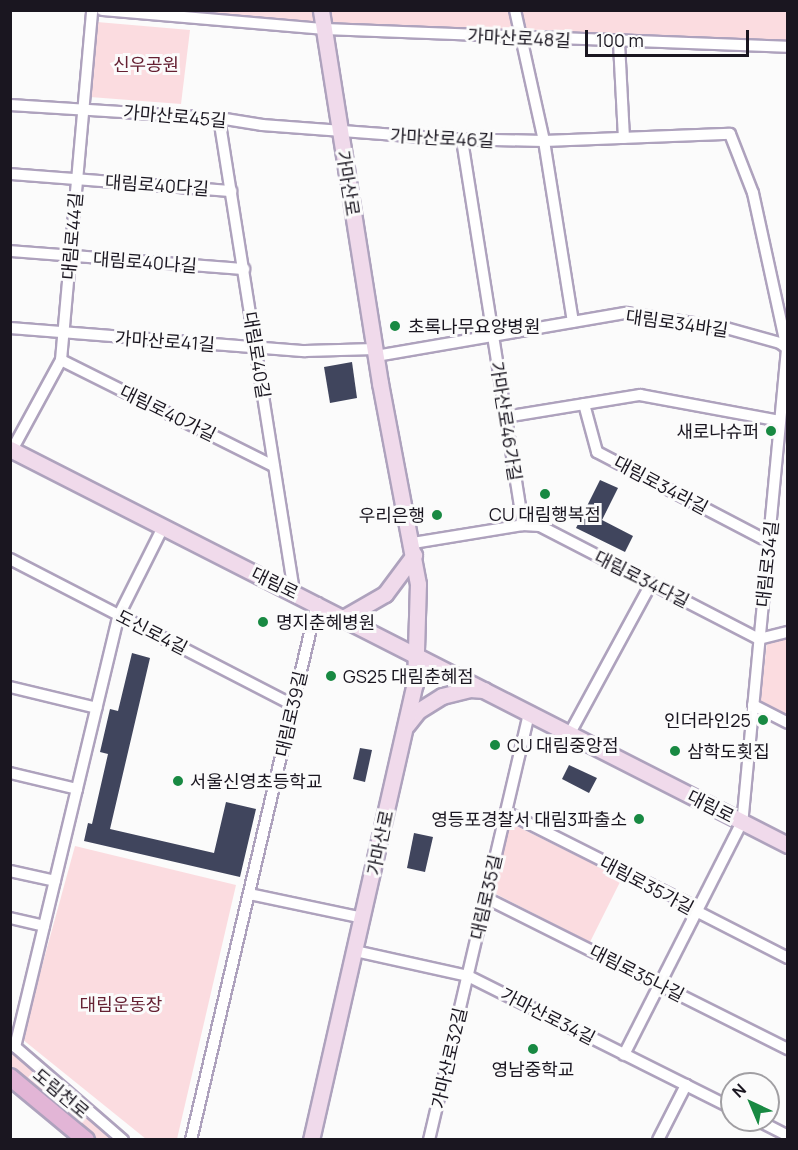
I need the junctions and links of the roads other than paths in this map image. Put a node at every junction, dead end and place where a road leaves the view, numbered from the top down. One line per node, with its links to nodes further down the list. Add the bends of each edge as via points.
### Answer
1 (92, 10): 10 (street, 대림로44길)
2 (102, 10): 5 (street, 가마산로48길)
3 (321, 10): 5 (main road, 가마산로)
4 (514, 10): 6 (street)
5 (323, 29): 6 (street, 가마산로48길); 12 (main road, 가마산로)
6 (524, 38): 7 (street, 가마산로48길); 16 (street)
7 (619, 43): 8 (street, 가마산로48길); 14 (street)
8 (788, 47)
9 (10, 105): 10 (street, 가마산로45길, via 74,111)
10 (83, 108): 11 (street, 가마산로45길); 18 (street, 대림로44길)
11 (219, 118): 12 (street, 가마산로45길); 19 (street, 대림로40길)
12 (340, 132): 15 (street, 가마산로46길); 29 (main road, 가마산로)
13 (730, 134): 14 (street, 가마산로46길); 28 (street, 대림로34길, via 753,193)
14 (624, 138): 16 (street, 가마산로46길)
15 (462, 140): 16 (street, 가마산로46길); 26 (street, 가마산로46가길)
16 (544, 141): 23 (street)
17 (10, 174): 18 (street, 대림로40다길)
18 (77, 179): 19 (street, 대림로40다길); 21 (street, 대림로44길)
19 (231, 191): 22 (street, 대림로40길)
20 (10, 251): 21 (street, 대림로40나길)
21 (70, 256): 22 (street, 대림로40나길); 25 (street, 대림로44길)
22 (244, 269): 27 (street, 대림로40길)
23 (573, 322): 26 (street, 대림로34바길); 28 (street, 대림로34바길, via 634,314 726,328 780,343)
24 (10, 328): 25 (street, 가마산로41길)
25 (63, 333): 27 (street, 가마산로41길); 30 (street, 대림로44길)
26 (492, 336): 29 (street); 32 (street, 가마산로46가길)
27 (256, 347): 29 (street, 가마산로41길); 35 (street, 대림로40길)
28 (787, 349): 33 (street, 대림로34길)
29 (375, 352): 39 (main road, 가마산로)
30 (61, 360): 34 (street, 대림로44길); 35 (street, 대림로40가길)
31 (584, 404): 32 (street); 33 (street, via 640,395); 38 (street, 대림로34라길, via 597,452)
32 (505, 417): 36 (street, 가마산로46가길)
33 (780, 421): 38 (street, 대림로34길)
34 (11, 449): 37 (main road, 대림로)
35 (274, 466): 42 (street, 대림로40길)
36 (523, 525): 39 (street); 41 (street, 대림로34다길, via 540,526)
37 (163, 527): 42 (main road, 대림로); 44 (street)
38 (769, 542): 47 (street, 대림로34길)
39 (414, 549): 45 (main road, via 385,594); 48 (main road, 가마산로)
40 (10, 559): 44 (street, 도신로4길)
41 (651, 584): 47 (street, 대림로34다길); 57 (street)
42 (294, 592): 43 (main road, 대림로)
43 (317, 603): 45 (main road, 대림로); 51 (street, 대림로39길)
44 (119, 615): 51 (street, 도신로4길); 53 (street)
45 (345, 617): 48 (main road, 대림로)
46 (788, 632): 47 (street)
47 (759, 639): 52 (street, 대림로34길)
48 (415, 652): 50 (main road, 대림로); 56 (main road, 가마산로, via 415,684)
49 (10, 687): 53 (street)
50 (488, 690): 54 (main road, 대림로); 56 (main road, via 470,689 442,696 418,711)
51 (293, 705): 65 (street, 대림로39길)
52 (753, 705): 55 (street); 61 (street, 대림로34길)
53 (97, 708): 59 (street)
54 (529, 712): 57 (main road, 대림로); 60 (street, 대림로35길)
55 (788, 723)
56 (405, 728): 69 (main road, 가마산로)
57 (570, 733): 61 (main road, 대림로)
58 (10, 773): 59 (street)
59 (77, 789): 64 (street)
60 (506, 812): 66 (street, 대림로35길); 67 (street, 대림로35가길)
61 (742, 822): 62 (main road, 대림로); 67 (street)
62 (788, 845)
63 (10, 871): 64 (street)
64 (55, 881): 70 (street)
65 (249, 894): 69 (street); 83 (street, 대림로39길)
66 (486, 898): 73 (street, 대림로35길); 74 (street, 대림로35나길)
67 (698, 912): 72 (street, 대림로35가길); 74 (street)
68 (10, 918): 70 (street)
69 (363, 918): 71 (main road, 가마산로)
70 (44, 926): 75 (street)
71 (356, 951): 73 (street, 가마산로34길); 84 (main road, 가마산로)
72 (788, 958)
73 (468, 976): 77 (street, 가마산로34길); 85 (street, 가마산로32길)
74 (660, 985): 76 (street, 대림로35나길); 77 (street)
75 (13, 1045): 82 (street)
76 (788, 1049)
77 (624, 1054): 79 (street, 가마산로34길)
78 (10, 1077): 81 (main road, 도림천로)
79 (686, 1085): 80 (street, 가마산로34길); 86 (street)
80 (720, 1102)
81 (86, 1140)
82 (123, 1140)
83 (191, 1140)
84 (311, 1140)
85 (429, 1140)
86 (658, 1140)

